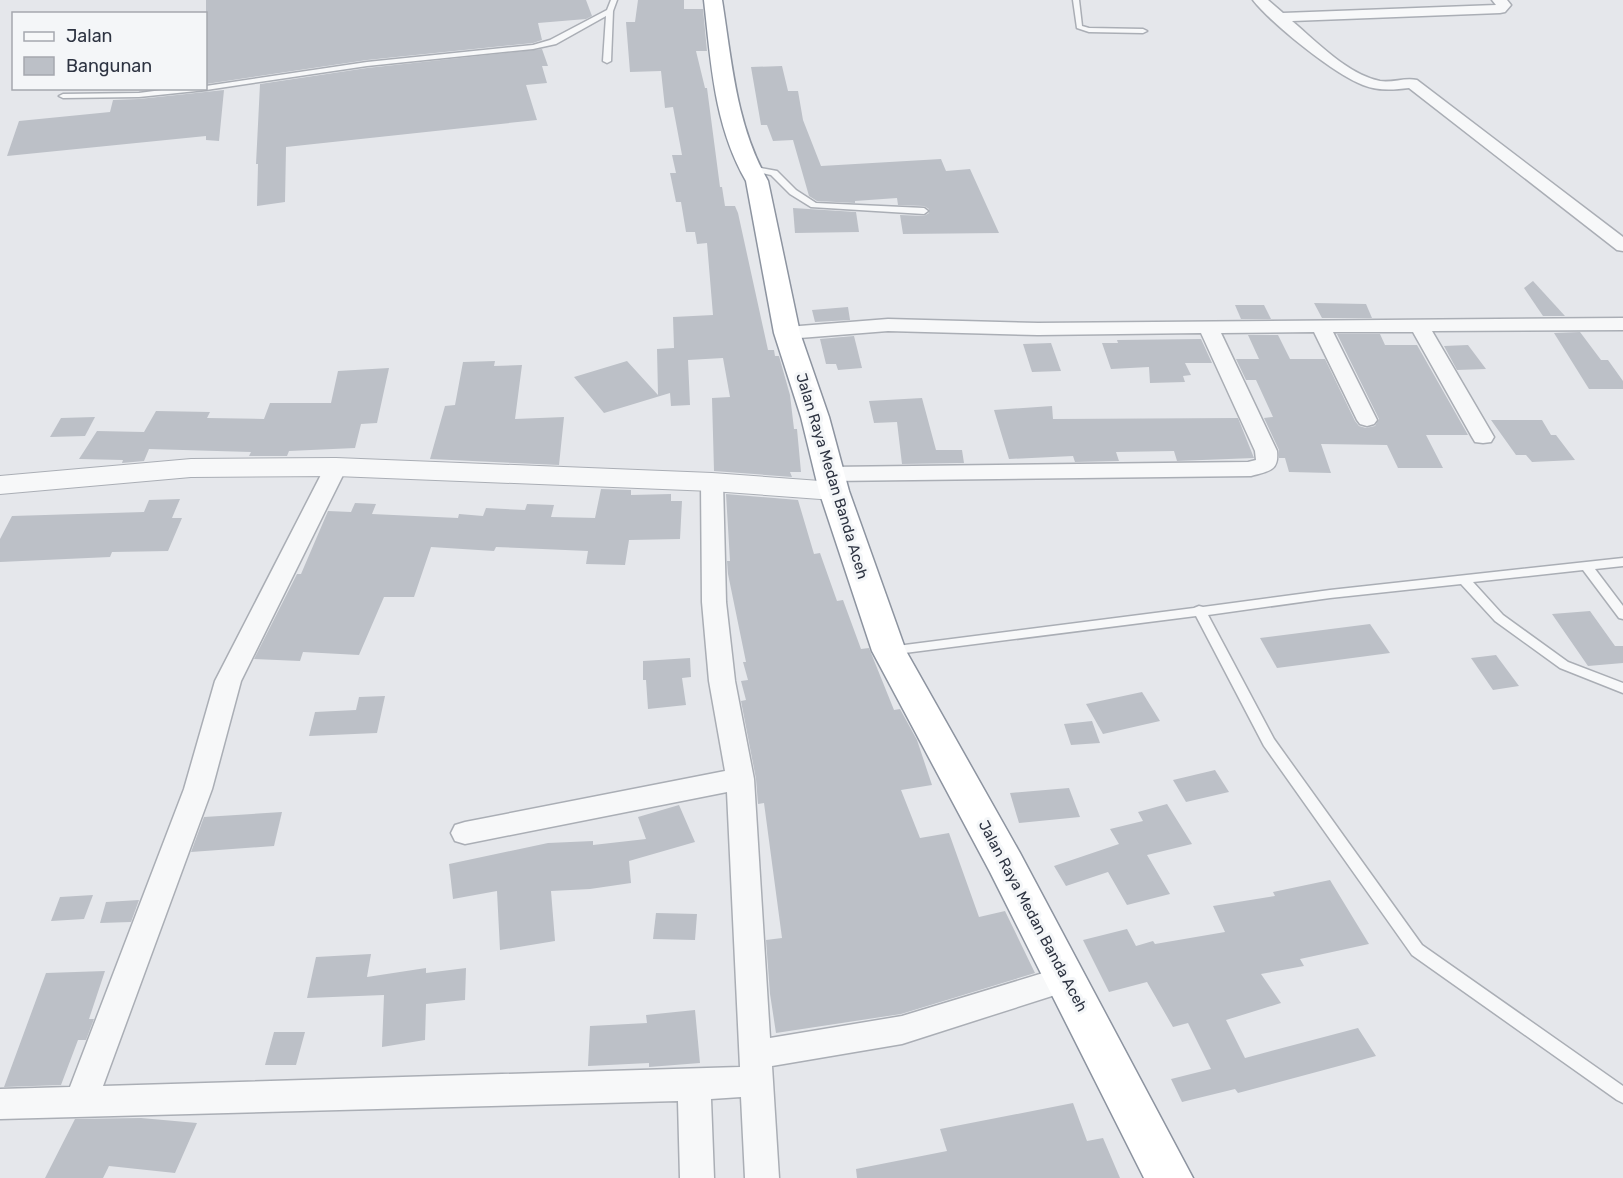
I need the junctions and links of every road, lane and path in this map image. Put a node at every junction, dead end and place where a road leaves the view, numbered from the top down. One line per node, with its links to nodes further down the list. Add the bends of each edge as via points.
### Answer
1 (614, 0): 6 (lane)
2 (713, 0): 13 (highway, Jalan Raya Medan Banda Aceh, via 729,108)
3 (1076, 0): 8 (lane, via 1079,27)
4 (1260, 0): 7 (street)
5 (1499, 0): 7 (street, via 1504,5 1500,9)
6 (610, 11): 9 (lane); 10 (lane, via 553,42 533,48 367,64)
7 (1280, 17): 15 (street, via 1340,69 1383,86 1412,83)
8 (1143, 31)
9 (607, 61)
10 (207, 88)
11 (185, 90): 12 (lane)
12 (63, 96)
13 (747, 167): 14 (lane, via 774,173 814,205); 20 (highway, Jalan Raya Medan Banda Aceh, via 756,181)
14 (924, 211)
15 (1623, 246)
16 (1623, 324): 19 (street)
17 (1320, 326): 18 (street); 19 (street); 21 (street)
18 (1208, 327): 20 (street, via 1038,329 888,325); 25 (street, via 1266,451 1267,463 1251,469)
19 (1420, 327): 22 (street)
20 (787, 333): 25 (highway, Jalan Raya Medan Banda Aceh)
21 (1367, 420)
22 (1484, 437)
23 (336, 467): 24 (street); 26 (street, via 191,468); 40 (street, via 228,681 198,789)
24 (712, 482): 25 (street); 34 (street, via 722,681)
25 (832, 482): 32 (highway, Jalan Raya Medan Banda Aceh)
26 (0, 485)
27 (1623, 562): 28 (lane)
28 (1587, 567): 29 (lane); 31 (lane)
29 (1464, 580): 30 (lane); 33 (lane, via 1499,618 1564,666)
30 (1199, 610): 32 (lane); 39 (lane, via 1269,742 1417,950)
31 (1623, 615)
32 (889, 651): 36 (highway, Jalan Raya Medan Banda Aceh)
33 (1623, 688)
34 (740, 779): 35 (street); 37 (street)
35 (465, 833)
36 (1066, 979): 37 (street, via 902,1030); 44 (highway, Jalan Raya Medan Banda Aceh)
37 (755, 1068): 38 (street); 43 (street)
38 (694, 1086): 40 (street); 42 (street)
39 (1623, 1095)
40 (80, 1103): 41 (street)
41 (0, 1104)
42 (697, 1178)
43 (762, 1178)
44 (1169, 1178)

